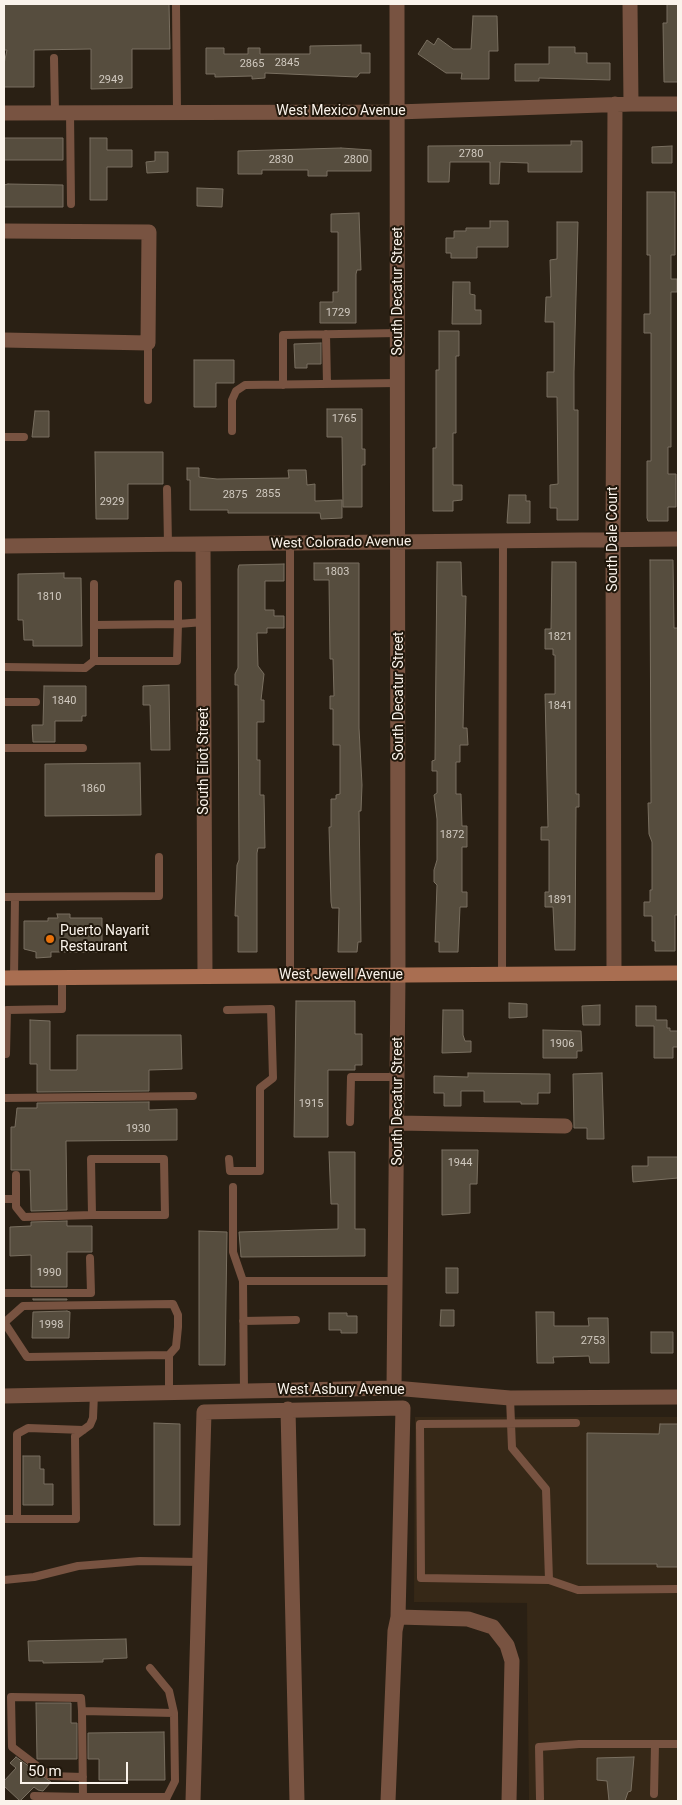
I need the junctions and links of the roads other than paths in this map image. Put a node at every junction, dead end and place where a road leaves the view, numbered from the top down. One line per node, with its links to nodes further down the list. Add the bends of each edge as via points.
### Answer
1 (176, 4): 9 (lane)
2 (397, 4): 10 (street, South Decatur Street)
3 (630, 4): 6 (street)
4 (54, 58): 8 (lane)
5 (615, 104): 6 (street, West Mexico Avenue); 10 (street, West Mexico Avenue); 26 (street, South Dale Court)
6 (631, 104): 7 (street, West Mexico Avenue)
7 (678, 104)
8 (62, 112): 9 (street, West Mexico Avenue); 11 (street, West Mexico Avenue); 12 (lane)
9 (178, 112): 10 (street, West Mexico Avenue)
10 (397, 112): 14 (street, South Decatur Street)
11 (4, 113)
12 (71, 204)
13 (4, 231): 17 (street, via 149,232)
14 (398, 333): 15 (lane); 19 (street, South Decatur Street)
15 (326, 334): 18 (lane); 20 (lane, via 283,335)
16 (4, 340): 17 (street)
17 (148, 343): 21 (lane)
18 (327, 384): 19 (lane); 20 (lane)
19 (398, 384): 29 (street, South Decatur Street)
20 (283, 385): 22 (lane, via 245,385 236,391 232,400)
21 (148, 400)
22 (232, 431)
23 (4, 437): 24 (lane)
24 (24, 437)
25 (167, 489): 31 (lane)
26 (613, 539): 27 (street, West Colorado Avenue); 28 (street, West Colorado Avenue); 48 (street, South Dale Court)
27 (678, 539)
28 (503, 540): 29 (street, West Colorado Avenue); 50 (lane)
29 (399, 542): 30 (street, West Colorado Avenue); 51 (street, South Decatur Street)
30 (290, 544): 32 (street, West Colorado Avenue); 53 (lane)
31 (168, 545): 32 (street, West Colorado Avenue); 33 (street, West Colorado Avenue)
32 (203, 545): 36 (street, South Eliot Street)
33 (4, 546)
34 (94, 584): 38 (lane)
35 (178, 584): 37 (lane)
36 (204, 622): 37 (lane); 52 (street, South Eliot Street)
37 (178, 624): 38 (lane); 39 (lane, via 178,661)
38 (94, 625): 39 (lane)
39 (94, 661): 40 (lane, via 85,668)
40 (4, 667)
41 (4, 702): 42 (lane)
42 (36, 702)
43 (4, 748): 44 (lane)
44 (83, 748)
45 (159, 857): 47 (lane, via 158,896)
46 (4, 897): 47 (lane)
47 (15, 897): 55 (lane)
48 (614, 973): 49 (street, West Jewell Avenue); 50 (street, West Jewell Avenue)
49 (678, 973)
50 (502, 974): 51 (street, West Jewell Avenue)
51 (398, 975): 53 (street, West Jewell Avenue); 58 (street, South Decatur Street)
52 (205, 976): 53 (street, West Jewell Avenue); 54 (street, West Jewell Avenue)
53 (290, 976)
54 (62, 977): 55 (street, West Jewell Avenue); 57 (lane, via 62,1009 7,1010)
55 (9, 978)
56 (227, 1010): 64 (lane, via 271,1009 273,1078 260,1088 260,1171 230,1171)
57 (4, 1054)
58 (398, 1077): 61 (lane, via 351,1077); 62 (street, South Decatur Street)
59 (193, 1096): 60 (lane)
60 (4, 1098)
61 (350, 1122)
62 (398, 1123): 63 (street); 71 (street, South Decatur Street)
63 (565, 1126)
64 (230, 1159)
65 (16, 1174): 68 (lane)
66 (233, 1188): 72 (lane, via 233,1252)
67 (4, 1199): 68 (lane)
68 (16, 1199): 69 (lane, via 16,1207 24,1217)
69 (92, 1215): 69 (lane, via 165,1214 164,1159 91,1159)
70 (90, 1258): 73 (lane, via 91,1293)
71 (396, 1281): 72 (lane); 78 (street, South Decatur Street)
72 (243, 1282): 75 (lane)
73 (4, 1293)
74 (296, 1320): 75 (lane)
75 (243, 1321): 79 (lane)
76 (4, 1322): 77 (lane, via 27,1357); 77 (lane, via 23,1306 173,1304 178,1314 178,1327 176,1347)
77 (169, 1355): 80 (lane)
78 (394, 1388): 79 (street, West Asbury Avenue); 84 (street, West Asbury Avenue)
79 (244, 1391): 80 (street, West Asbury Avenue)
80 (169, 1392): 81 (street, West Asbury Avenue)
81 (94, 1394): 82 (street, West Asbury Avenue); 88 (lane, via 93,1418)
82 (4, 1396)
83 (678, 1397): 84 (street, West Asbury Avenue)
84 (510, 1398): 86 (lane)
85 (288, 1410): 91 (street, via 204,1412); 95 (street, via 403,1408); 110 (street)
86 (510, 1423): 87 (lane); 93 (lane, via 512,1448 546,1489); 93 (lane, via 420,1424 421,1578)
87 (576, 1423)
88 (83, 1430): 90 (lane, via 75,1436 76,1518); 90 (lane, via 28,1428 17,1434)
89 (4, 1519): 90 (lane)
90 (17, 1519)
91 (200, 1562): 92 (lane, via 122,1562 78,1566 34,1577); 109 (street)
92 (4, 1580)
93 (549, 1580): 94 (lane, via 578,1590)
94 (678, 1590)
95 (398, 1617): 111 (street); 112 (street, via 468,1619 493,1627 507,1645 512,1661)
96 (150, 1668): 98 (lane, via 168,1691)
97 (82, 1711): 98 (lane); 99 (lane, via 81,1698 11,1697); 102 (lane)
98 (174, 1713): 107 (lane, via 175,1782)
99 (8, 1731): 102 (lane, via 12,1747 50,1776)
100 (655, 1744): 101 (lane); 103 (lane); 108 (lane, via 579,1744 539,1748)
101 (678, 1744)
102 (83, 1777): 105 (lane)
103 (654, 1794)
104 (34, 1796): 106 (lane)
105 (83, 1797): 106 (lane); 107 (lane)
106 (73, 1799)
107 (166, 1799)
108 (540, 1800)
109 (193, 1801)
110 (297, 1801)
111 (388, 1801)
112 (509, 1801)

